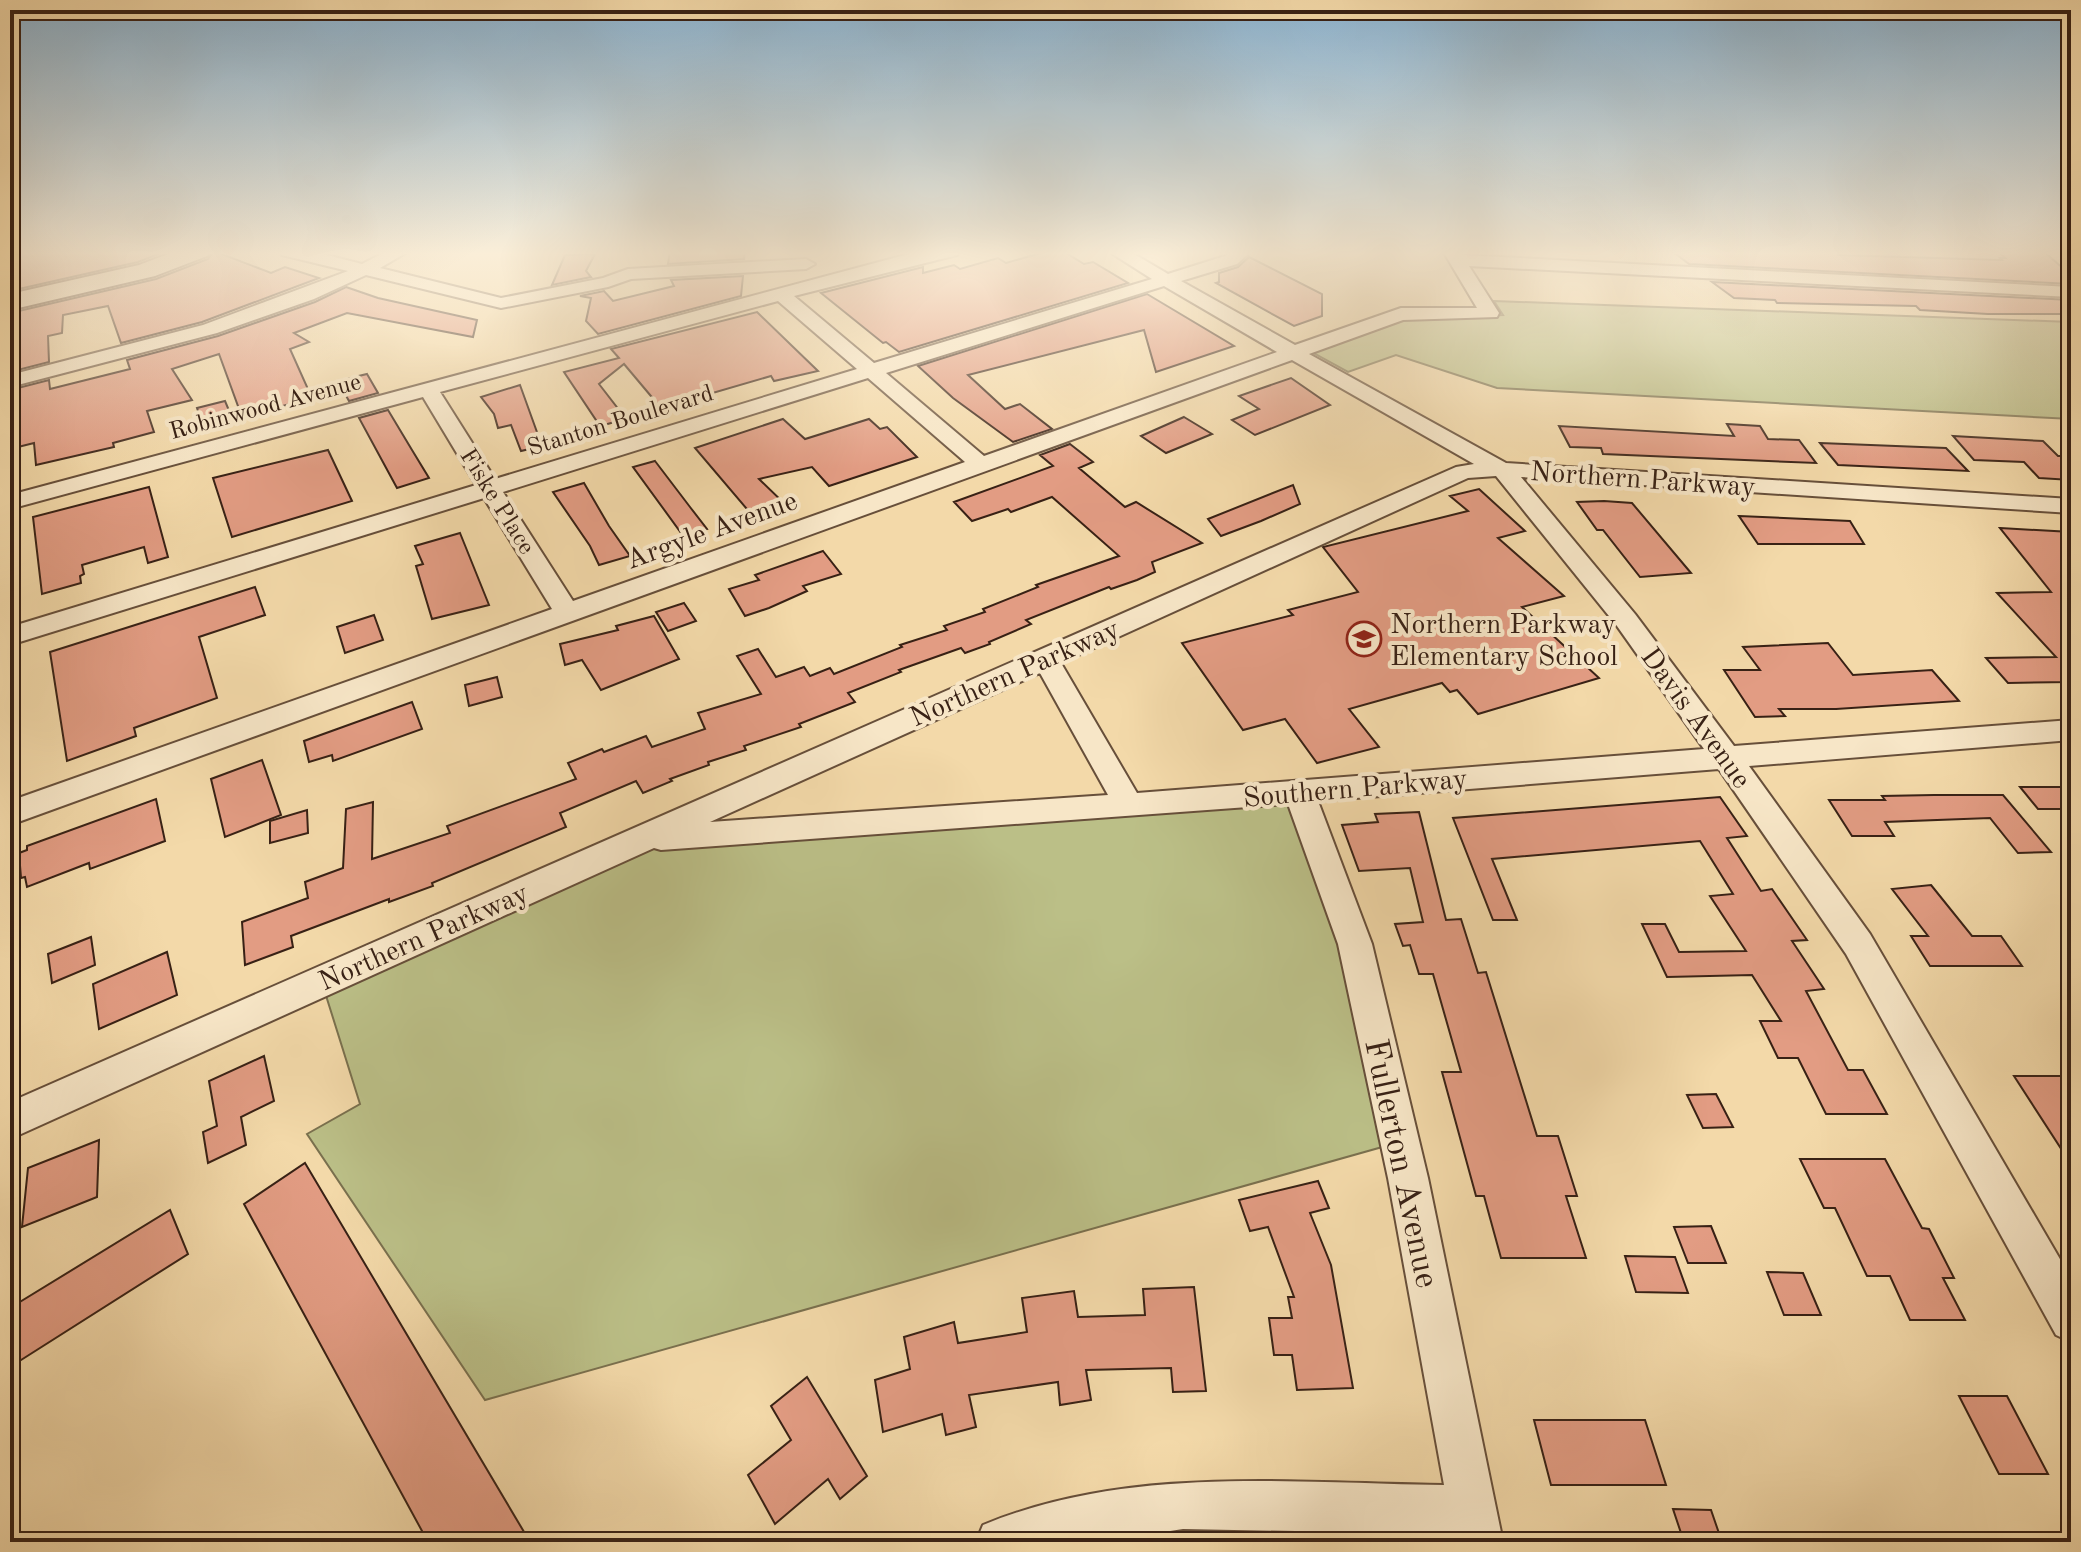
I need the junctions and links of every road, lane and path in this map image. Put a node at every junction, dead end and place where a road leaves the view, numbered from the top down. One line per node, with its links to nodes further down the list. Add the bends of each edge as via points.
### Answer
1 (229, 323): 9 (street)
2 (675, 323): 10 (street, Robinwood Avenue)
3 (816, 323): 8 (street)
4 (1024, 323): 8 (street, Stanton Boulevard)
5 (1242, 323): 7 (street, Davis Avenue)
6 (1375, 323): 7 (street, Argyle Avenue)
7 (1293, 353): 11 (street, Argyle Avenue); 12 (street, Davis Avenue)
8 (871, 370): 11 (street); 13 (street, Stanton Boulevard)
9 (10, 381)
10 (428, 389): 13 (street, Fiske Place); 14 (street, Robinwood Avenue)
11 (982, 465): 16 (street, Argyle Avenue)
12 (1502, 469): 15 (street, Northern Parkway); 18 (street, Northern Parkway, via 1446,479); 20 (street, Davis Avenue, via 1626,620)
13 (490, 487): 16 (street, Fiske Place); 17 (street, Stanton Boulevard)
14 (10, 502)
15 (2071, 506)
16 (567, 612): 23 (street, Argyle Avenue)
17 (10, 636)
18 (1045, 658): 22 (street); 24 (street, Northern Parkway)
19 (2071, 730): 20 (street, Southern Parkway)
20 (1726, 757): 21 (street, Southern Parkway); 26 (street, Davis Avenue, via 1858,944)
21 (1299, 791): 22 (street, Southern Parkway); 27 (street, Fullerton Avenue, via 1355,944 1408,1178)
22 (1129, 805): 24 (street, Southern Parkway)
23 (10, 813)
24 (639, 840): 25 (street, Northern Parkway)
25 (10, 1121)
26 (2071, 1320)
27 (1476, 1526): 28 (street, via 1183,1505 1053,1525)
28 (1000, 1542)

